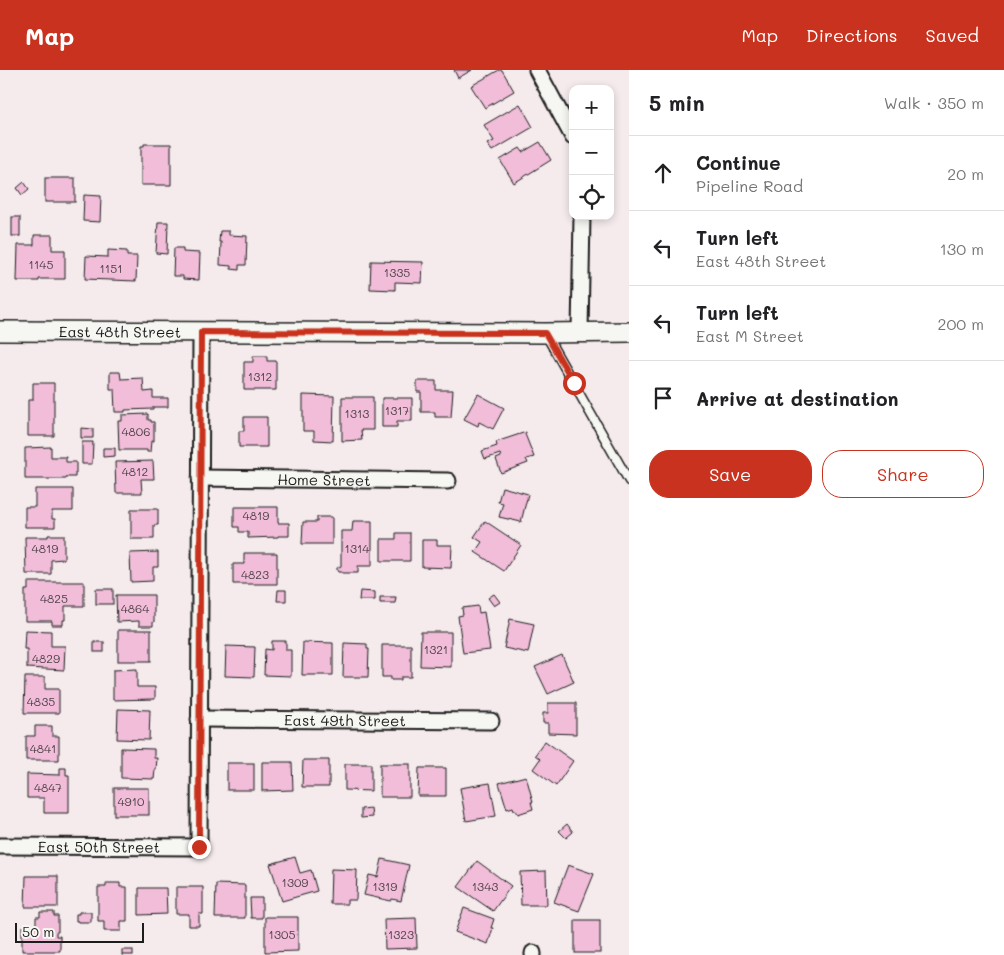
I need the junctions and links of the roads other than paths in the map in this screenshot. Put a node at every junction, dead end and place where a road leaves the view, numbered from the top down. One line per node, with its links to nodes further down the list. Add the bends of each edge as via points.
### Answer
1 (536, 70): 2 (street)
2 (569, 130)
3 (582, 220): 8 (street)
4 (0, 331): 5 (street, East 48th Street)
5 (201, 332): 7 (street, East 48th Street); 9 (street)
6 (629, 332): 8 (street, East 48th Street)
7 (545, 333): 8 (street, East 48th Street); 11 (lane)
8 (580, 333)
9 (200, 478): 10 (street, Home Street); 12 (street)
10 (448, 481)
11 (629, 481)
12 (198, 720): 13 (street, East 49th Street); 14 (street, East 50th Street, via 199,847)
13 (491, 721)
14 (0, 846)

